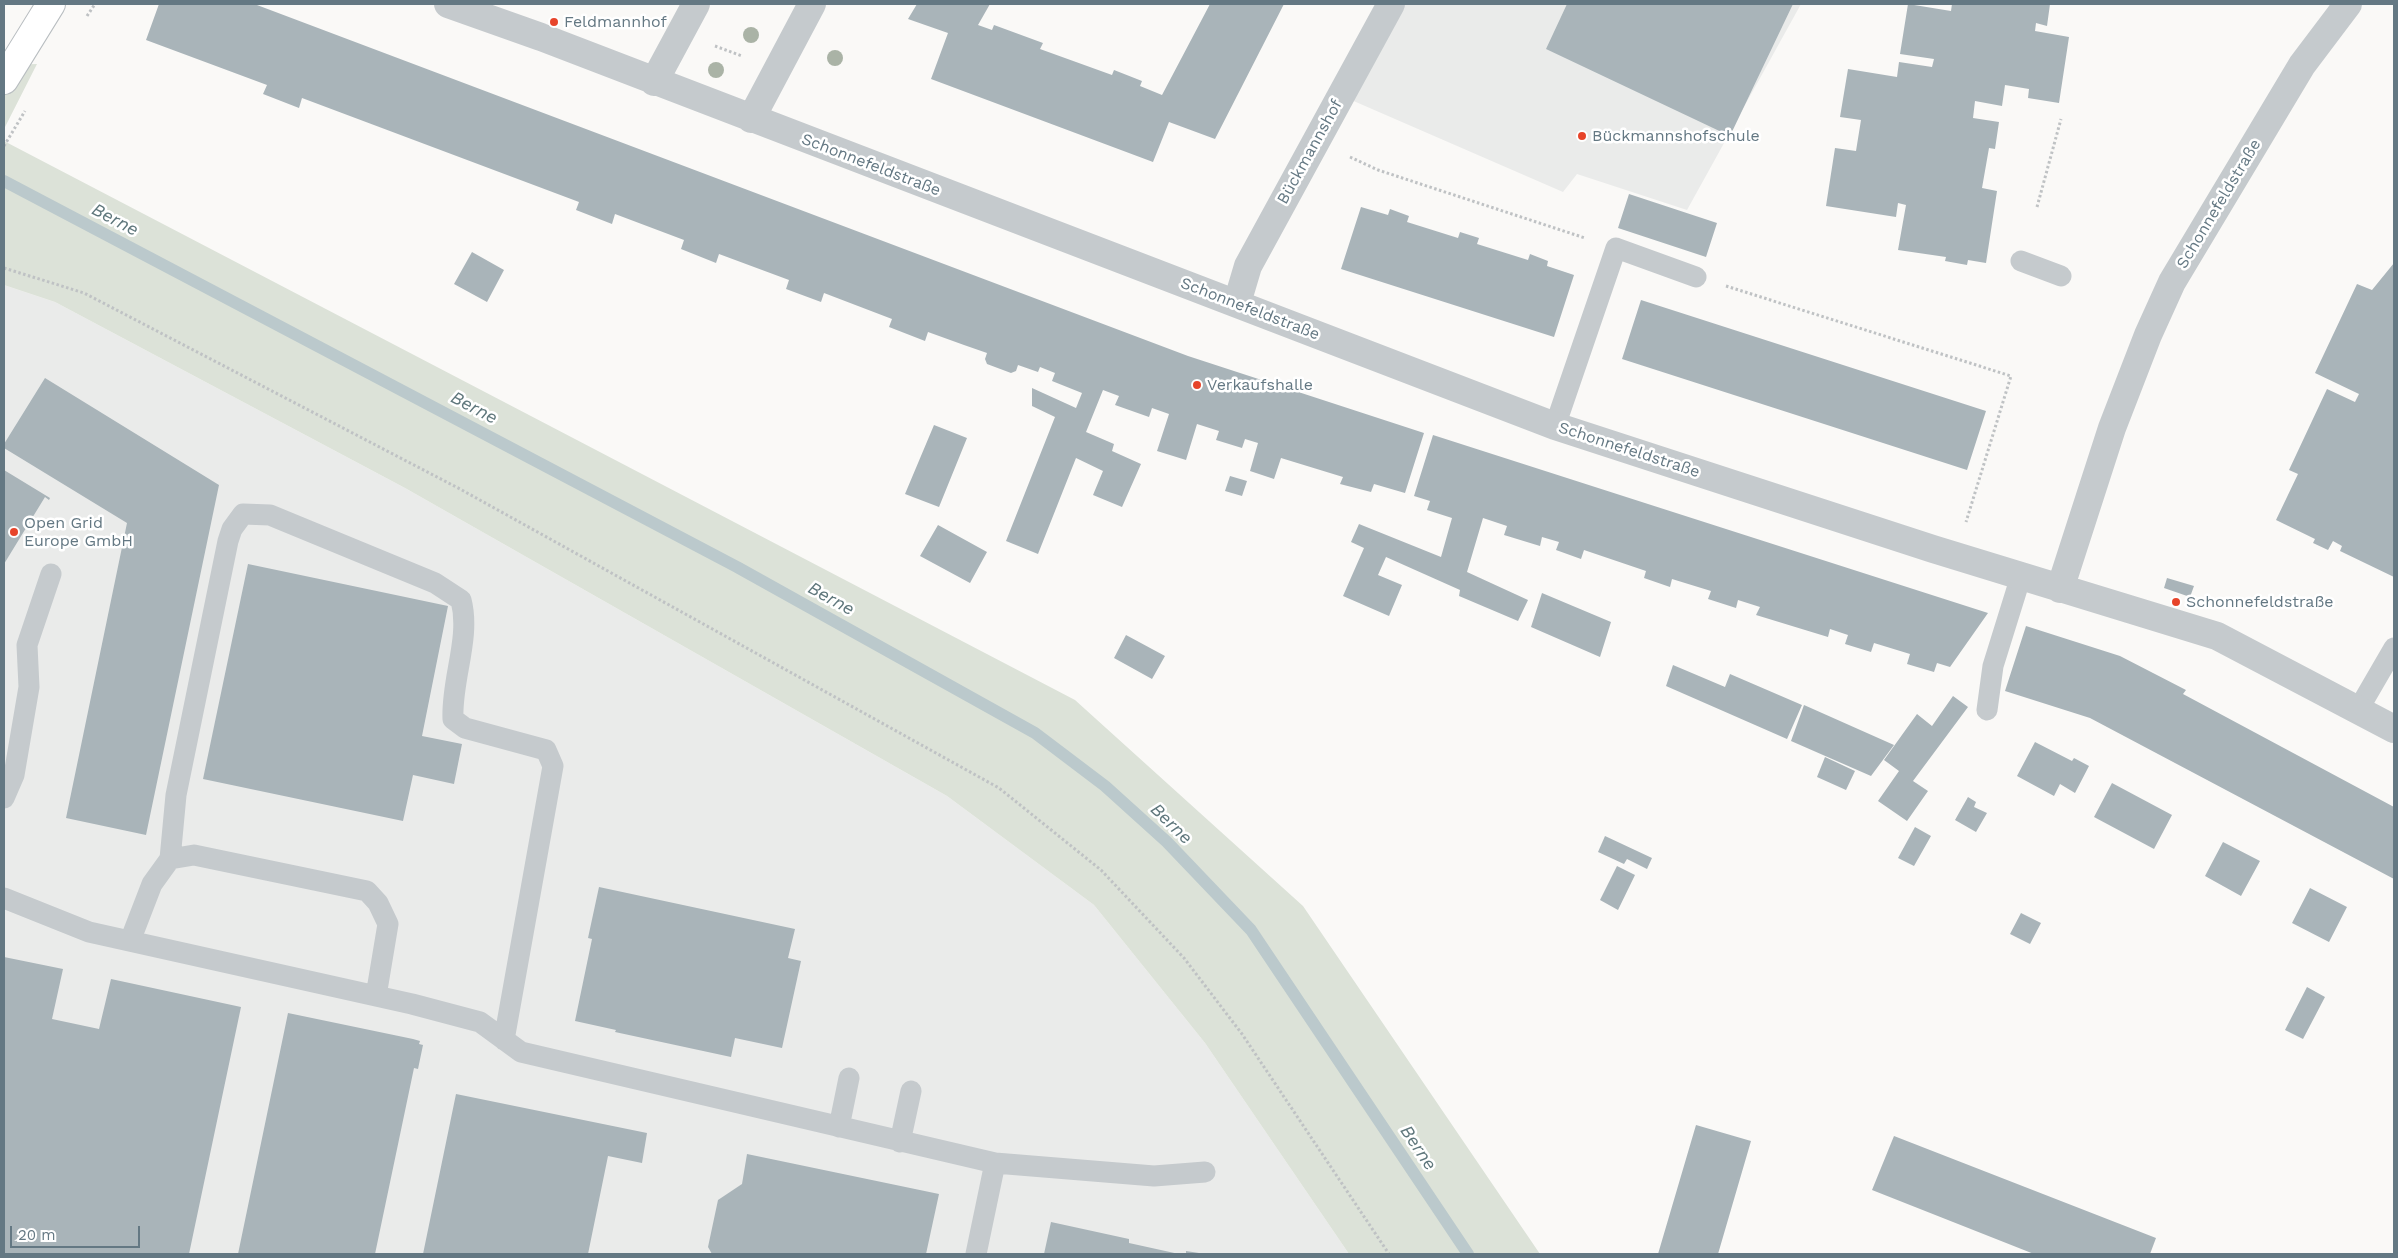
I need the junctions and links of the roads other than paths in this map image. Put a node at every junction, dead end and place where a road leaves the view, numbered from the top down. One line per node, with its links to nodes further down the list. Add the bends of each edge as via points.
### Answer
1 (50, 4): 7 (main road)
2 (448, 4): 8 (street, Schonnefeldstraße)
3 (696, 4): 8 (street)
4 (812, 4): 9 (street)
5 (1391, 4): 13 (street, Bückmannshof, via 1248,266)
6 (2348, 4): 17 (street, Schonnefeldstraße, via 2302,65 2172,282 2112,428)
7 (4, 80)
8 (654, 82): 9 (street, Schonnefeldstraße)
9 (751, 119): 13 (street, Schonnefeldstraße)
10 (2021, 261): 12 (lane)
11 (1696, 276): 14 (lane, via 1616,248)
12 (2061, 276)
13 (1236, 303): 14 (street, Schonnefeldstraße)
14 (1555, 426): 16 (street, Schonnefeldstraße)
15 (51, 574): 22 (lane, via 27,645 29,686 14,775)
16 (2021, 576): 17 (street, Schonnefeldstraße); 19 (lane, via 1992,666)
17 (2060, 589): 20 (street, Schonnefeldstraße, via 2217,636)
18 (2394, 648): 20 (lane)
19 (1988, 710)
20 (2358, 710): 21 (street, Schonnefeldstraße)
21 (2394, 729)
22 (4, 798)
23 (170, 859): 25 (lane, via 152,884); 26 (lane, via 194,855 367,891 378,903 388,924); 27 (lane, via 176,795 228,541 243,514 270,515 436,583 461,600 466,616 452,701 454,720 465,728 546,750 553,766)
24 (4, 898): 25 (lane, via 89,932)
25 (130, 941): 26 (lane)
26 (376, 996): 27 (lane, via 480,1022)
27 (504, 1040): 30 (lane, via 521,1052)
28 (849, 1078): 30 (lane)
29 (911, 1091): 31 (lane)
30 (839, 1127): 31 (lane)
31 (900, 1142): 32 (lane)
32 (995, 1163): 33 (lane, via 1154,1176); 34 (lane)
33 (1205, 1172)
34 (976, 1254)

